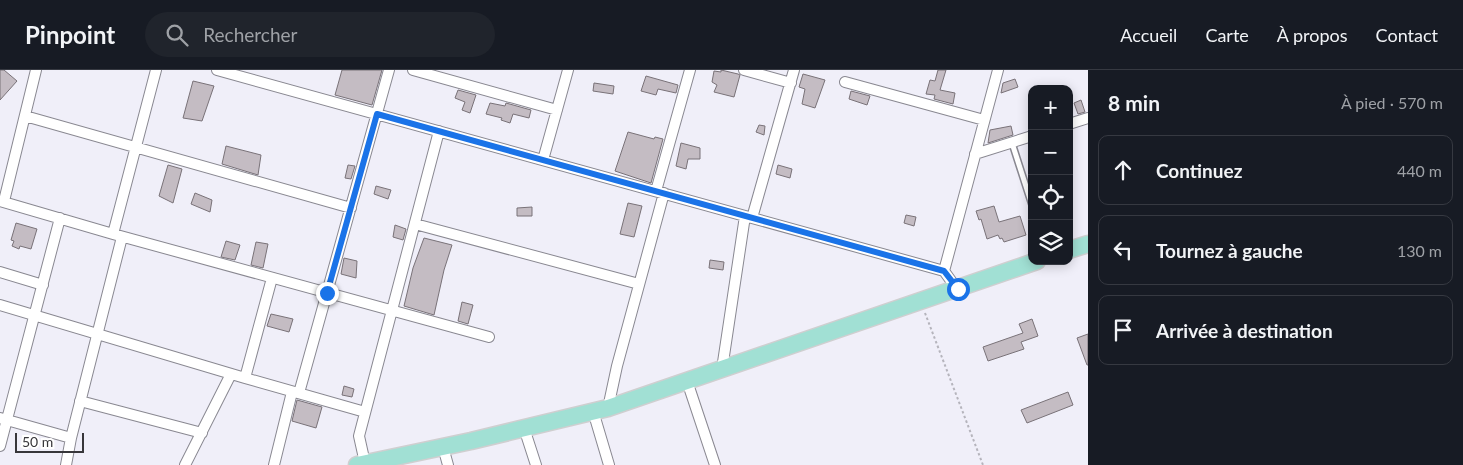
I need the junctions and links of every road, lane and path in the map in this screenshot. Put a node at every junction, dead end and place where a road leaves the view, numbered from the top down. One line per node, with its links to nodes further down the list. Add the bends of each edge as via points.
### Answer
1 (36, 70): 15 (street)
2 (156, 70): 22 (street)
3 (217, 70): 14 (street)
4 (389, 70): 14 (street)
5 (413, 70): 13 (street)
6 (568, 70): 13 (street)
7 (690, 70): 25 (street)
8 (744, 70): 12 (street)
9 (794, 70): 12 (street)
10 (998, 70): 17 (street)
11 (845, 82): 17 (street)
12 (790, 83): 29 (street)
13 (557, 110): 24 (street)
14 (377, 114): 19 (street); 28 (street)
15 (25, 116): 22 (street); 27 (street)
16 (1088, 118): 18 (street)
17 (984, 120): 23 (street)
18 (1073, 123)
19 (439, 131): 24 (street); 31 (street)
20 (1028, 137): 21 (street)
21 (1012, 142): 23 (street); 26 (lane)
22 (136, 147): 28 (street); 32 (street)
23 (976, 154): 36 (street)
24 (543, 160): 25 (street)
25 (660, 192): 29 (street); 39 (street)
26 (1028, 192)
27 (2, 201): 30 (street)
28 (351, 208): 42 (street)
29 (749, 217): 36 (street); 49 (street)
30 (60, 218): 32 (street); 40 (street)
31 (415, 224): 39 (street); 45 (street)
32 (117, 236): 38 (street); 47 (street)
33 (1088, 244): 34 (main road)
34 (1073, 249)
35 (1028, 264): 41 (main road)
36 (944, 271): 41 (street)
37 (0, 272): 40 (street)
38 (272, 278): 42 (street); 51 (street)
39 (639, 284): 55 (street, via 617,366)
40 (43, 285): 46 (street)
41 (958, 289): 43 (main road)
42 (327, 293): 45 (street); 53 (street)
43 (921, 301): 49 (main road); 71 (path)
44 (0, 305): 46 (street)
45 (392, 311): 48 (street); 56 (street)
46 (35, 316): 47 (street); 57 (street)
47 (97, 334): 50 (street); 54 (street)
48 (489, 337)
49 (722, 369): 52 (main road)
50 (231, 374): 51 (street); 59 (street)
51 (245, 378): 53 (street)
52 (687, 381): 55 (main road); 70 (street)
53 (296, 392): 56 (street); 66 (street)
54 (80, 401): 59 (street); 60 (street)
55 (601, 409): 58 (main road); 69 (street)
56 (365, 412): 63 (street, via 359,436)
57 (4, 419): 60 (street); 61 (street)
58 (524, 428): 62 (main road); 68 (street)
59 (202, 433): 65 (street)
60 (71, 438): 64 (street)
61 (0, 446)
62 (443, 447): 63 (main road); 67 (street)
63 (367, 464)
64 (66, 465)
65 (185, 465)
66 (274, 465)
67 (448, 465)
68 (536, 465)
69 (609, 465)
70 (715, 465)
71 (983, 465)

